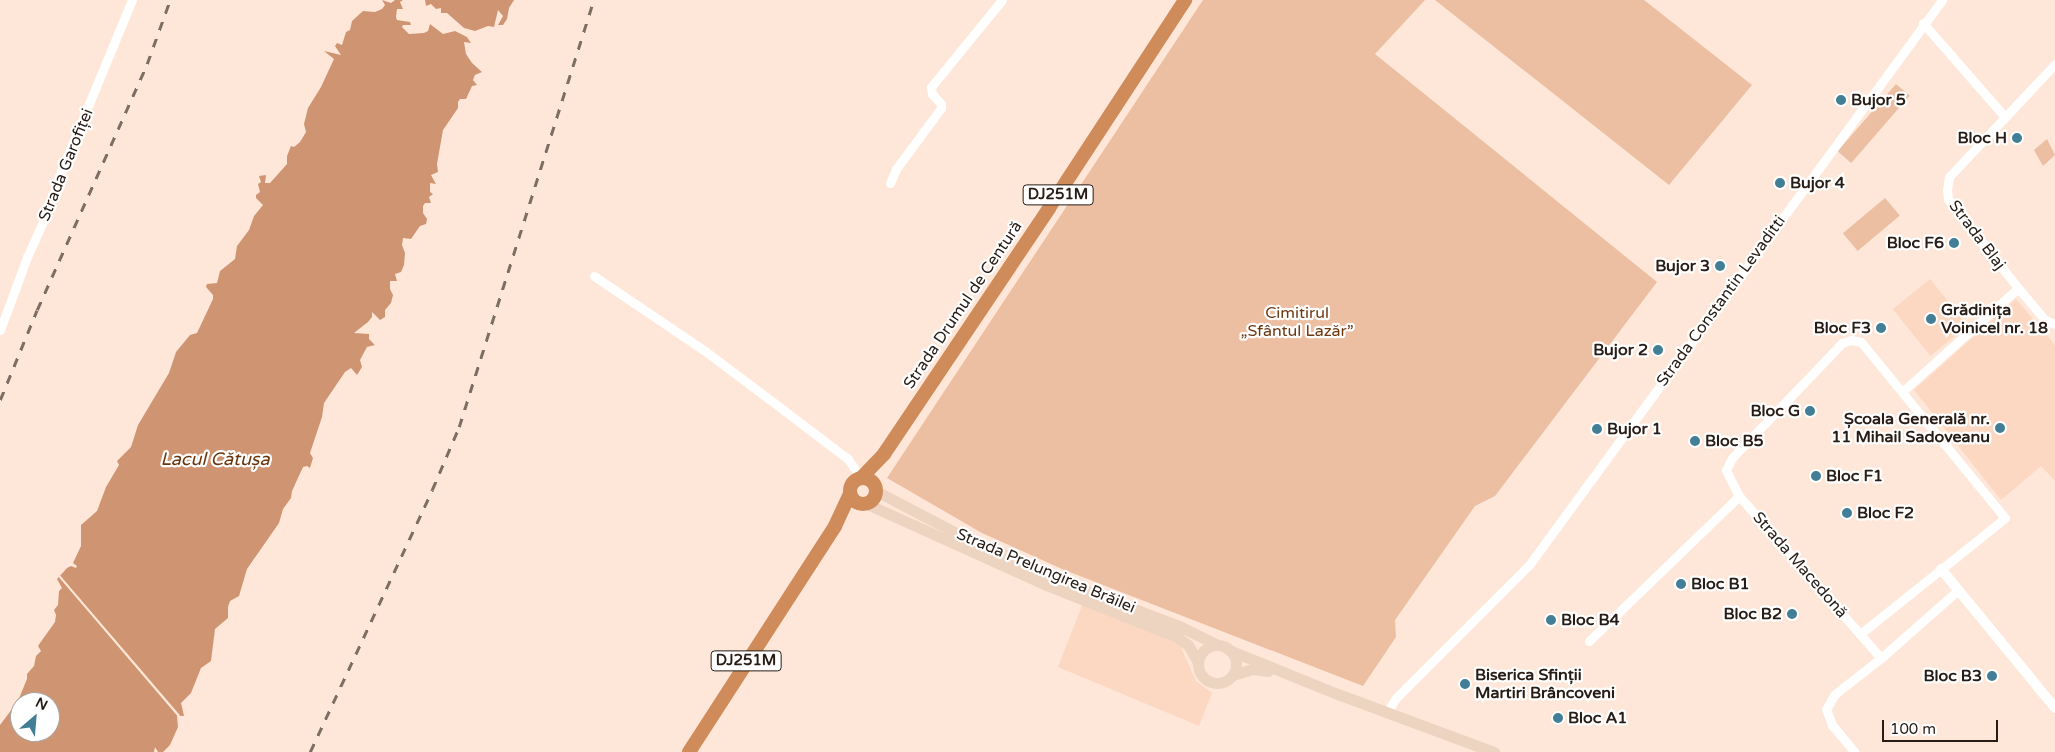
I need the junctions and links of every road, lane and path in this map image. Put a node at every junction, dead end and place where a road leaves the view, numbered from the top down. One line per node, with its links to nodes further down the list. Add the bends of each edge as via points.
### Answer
1 (132, 0): 12 (street, Strada Garofiței)
2 (1002, 0): 8 (street, via 931,87 941,108 896,169)
3 (1185, 0): 14 (highway, Strada Drumul de Centură / DJ251M)
4 (1942, 0): 5 (street, Strada Constantin Levaditti)
5 (1924, 23): 7 (street); 32 (street, Strada Constantin Levaditti, via 1529,565 1396,699)
6 (2055, 64): 7 (street, Strada Blaj)
7 (2005, 117): 10 (street, Strada Blaj, via 1949,176 1947,189 1948,199)
8 (890, 183)
9 (594, 276): 15 (street, via 705,351 848,459)
10 (2018, 288): 11 (street, Strada Blaj, via 2045,320); 13 (street)
11 (2055, 324)
12 (0, 330)
13 (1903, 391): 18 (street, Strada Macedonă, via 1861,342 1851,340 1842,343 1732,458 1726,470); 21 (street, Strada Macedonă, via 2005,518)
14 (884, 454): 15 (highway); 16 (highway)
15 (861, 478): 16 (highway, via 870,480); 17 (highway, via 850,485)
16 (875, 489): 19 (highway, via 874,499); 25 (main road, Strada Prelungirea Brăilei, via 964,537)
17 (850, 494): 19 (highway, via 854,502); 20 (highway)
18 (1739, 496): 23 (street, Strada Macedonă); 24 (street)
19 (865, 504): 20 (highway); 28 (main road, Strada Prelungirea Brăilei, via 1046,585 1177,637 1188,645)
20 (835, 526): 33 (highway, DJ251M)
21 (1941, 569): 22 (street); 23 (street, Strada Macedonă)
22 (1958, 590): 27 (street); 31 (street)
23 (1860, 634): 27 (street, Strada Macedonă)
24 (1589, 641)
25 (1218, 645): 26 (main road); 28 (main road, via 1207,648)
26 (1229, 650): 29 (main road); 30 (main road, via 1236,665)
27 (1881, 658): 35 (street, via 1835,694 1826,709 1832,725)
28 (1198, 662): 30 (main road, via 1201,675 1213,683 1225,682)
29 (1282, 673): 30 (main road, via 1253,669); 32 (main road)
30 (1233, 675)
31 (2055, 708)
32 (1387, 713): 34 (main road)
33 (689, 752)
34 (1494, 752)
35 (1855, 752)

